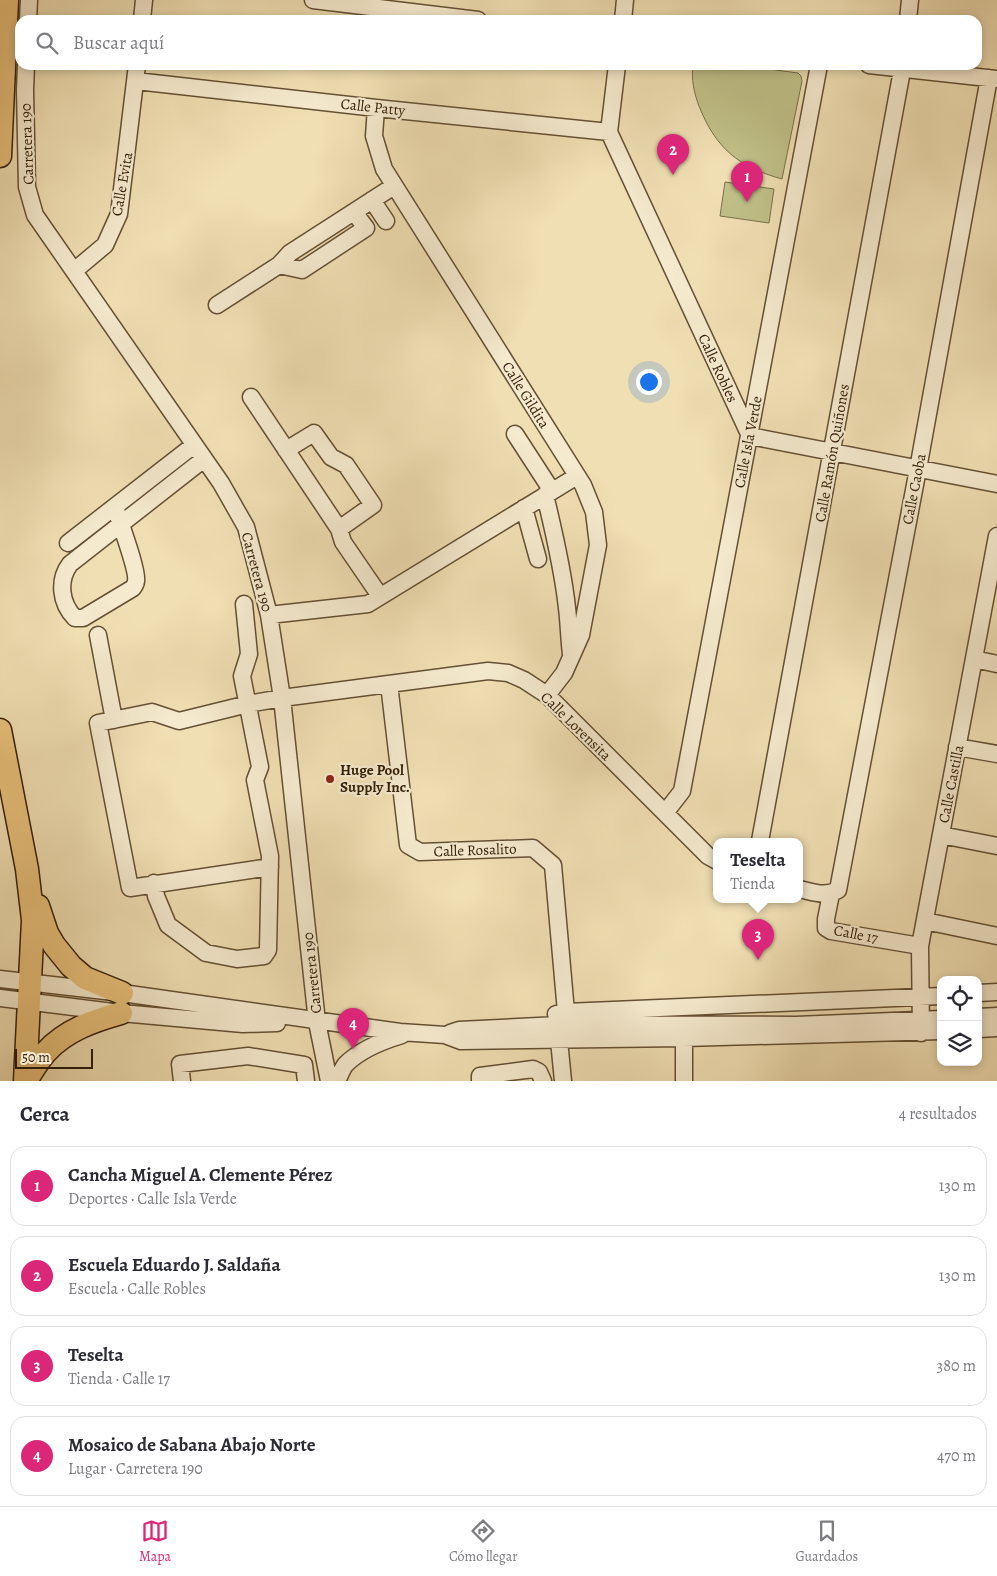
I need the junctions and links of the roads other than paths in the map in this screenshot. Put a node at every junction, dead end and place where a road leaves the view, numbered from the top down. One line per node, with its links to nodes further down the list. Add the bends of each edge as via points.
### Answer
1 (7, 0): 21 (highway)
2 (29, 0): 7 (street)
3 (144, 0): 8 (street)
4 (314, 0): 9 (street)
5 (625, 0): 10 (street)
6 (910, 0): 11 (street)
7 (28, 15)
8 (142, 15)
9 (437, 15)
10 (624, 15)
11 (908, 15)
12 (26, 70): 25 (street, Carretera 190, via 27,188 35,215)
13 (616, 70): 20 (street)
14 (818, 70): 29 (street, Calle Isla Verde)
15 (901, 70): 32 (street, Calle Ramón Quiñones)
16 (925, 70): 18 (street)
17 (137, 73): 19 (street, Calle Patty); 25 (street, Calle Evita, via 120,214 105,245)
18 (993, 79): 34 (street, Calle Caoba)
19 (376, 108): 20 (street, Calle Patty); 22 (street, Calle Gildita, via 374,136 384,169)
20 (610, 132): 29 (street, Calle Robles)
21 (0, 156)
22 (394, 186): 23 (street); 35 (street, Calle Gildita)
23 (372, 200): 24 (street); 26 (street)
24 (386, 221)
25 (74, 271): 30 (street, Carretera 190)
26 (217, 305)
27 (251, 397): 31 (street)
28 (515, 434): 37 (street)
29 (750, 436): 32 (street); 61 (street, Calle Isla Verde, via 682,791)
30 (194, 445): 33 (street, Carretera 190); 38 (street)
31 (286, 450): 41 (street); 41 (street, via 314,433 331,457 346,465 373,505)
32 (833, 452): 34 (street); 63 (street, Calle Ramón Quiñones)
33 (204, 459): 40 (street); 48 (street, Carretera 190, via 246,527)
34 (918, 468): 36 (street); 70 (street, Calle Caoba, via 838,890)
35 (577, 476): 37 (street); 50 (street, Calle Gildita, via 594,512 598,545 581,635)
36 (997, 484)
37 (549, 493): 39 (street); 50 (street, via 568,610)
38 (115, 507): 40 (street); 43 (street)
39 (524, 508): 44 (street); 46 (street)
40 (120, 524): 40 (street, via 64,571 63,593 69,612 75,618 83,618 133,588 136,581)
41 (339, 529): 46 (street, via 343,542)
42 (997, 536): 45 (street, Calle Castilla)
43 (68, 544)
44 (538, 558)
45 (993, 573): 51 (street, Calle Castilla)
46 (380, 596): 48 (street, via 368,604)
47 (244, 604): 56 (street, via 249,654 242,676)
48 (269, 615): 55 (street, Carretera 190)
49 (98, 635): 57 (street)
50 (571, 654): 54 (street, Calle Gildita, via 564,673)
51 (974, 659): 52 (street); 59 (street, Calle Castilla)
52 (997, 664)
53 (389, 684): 54 (street, Calle Lorensita, via 488,671 508,673); 55 (street, Calle Lorensita); 88 (street, Calle Rosalito, via 408,845 420,852 533,848 552,865)
54 (548, 695): 61 (street, Calle Lorensita)
55 (282, 698): 56 (street, Calle Lorensita); 86 (street, Carretera 190)
56 (248, 704): 57 (street, Calle Lorensita, via 180,721 152,712); 66 (street, via 260,767 256,780)
57 (114, 720): 68 (street, via 98,723 130,888)
58 (0, 730): 67 (highway)
59 (958, 747): 60 (street); 62 (street, Calle Castilla)
60 (997, 754)
61 (665, 813): 65 (street, Calle Lorensita)
62 (941, 835): 64 (street); 71 (street, Calle Castilla)
63 (761, 838)
64 (997, 846)
65 (713, 859)
66 (270, 867): 68 (street); 68 (street, via 268,950 264,956 237,960 206,953 168,925)
67 (27, 869): 76 (highway, via 33,920); 81 (highway, via 42,922 57,950 85,978)
68 (154, 883)
69 (803, 890): 70 (street)
70 (830, 894): 73 (street, Calle 17, via 826,928 831,931)
71 (925, 921): 72 (street); 73 (street, Calle Castilla)
72 (997, 936)
73 (920, 946): 80 (street, Calle Castilla)
74 (0, 979): 76 (street)
75 (997, 992): 77 (street)
76 (29, 993): 79 (street); 81 (street); 97 (highway)
77 (982, 993)
78 (937, 996): 80 (street)
79 (0, 998)
80 (921, 998): 82 (street); 89 (street, Calle Castilla)
81 (121, 1004): 86 (street, via 243,1024); 97 (highway, via 55,1043)
82 (711, 1006): 87 (street); 88 (street)
83 (997, 1016): 84 (street)
84 (982, 1017)
85 (937, 1021): 89 (street)
86 (317, 1022): 93 (street); 100 (street, Carretera 190)
87 (713, 1025): 88 (street); 89 (street)
88 (561, 1026): 94 (street, via 461,1041); 94 (street, via 544,1018 527,1026 459,1030); 95 (street); 103 (street)
89 (921, 1027): 92 (street); 95 (street)
90 (997, 1028): 91 (street)
91 (982, 1029)
92 (937, 1031)
93 (410, 1033): 94 (street); 101 (street, via 363,1051 345,1064)
94 (445, 1034)
95 (684, 1038): 104 (street)
96 (480, 1079): 102 (street, via 532,1069 540,1072)
97 (26, 1081)
98 (182, 1081): 99 (street, via 180,1064 248,1056 304,1065)
99 (306, 1081)
100 (329, 1081)
101 (337, 1081)
102 (543, 1081)
103 (563, 1081)
104 (684, 1081)

